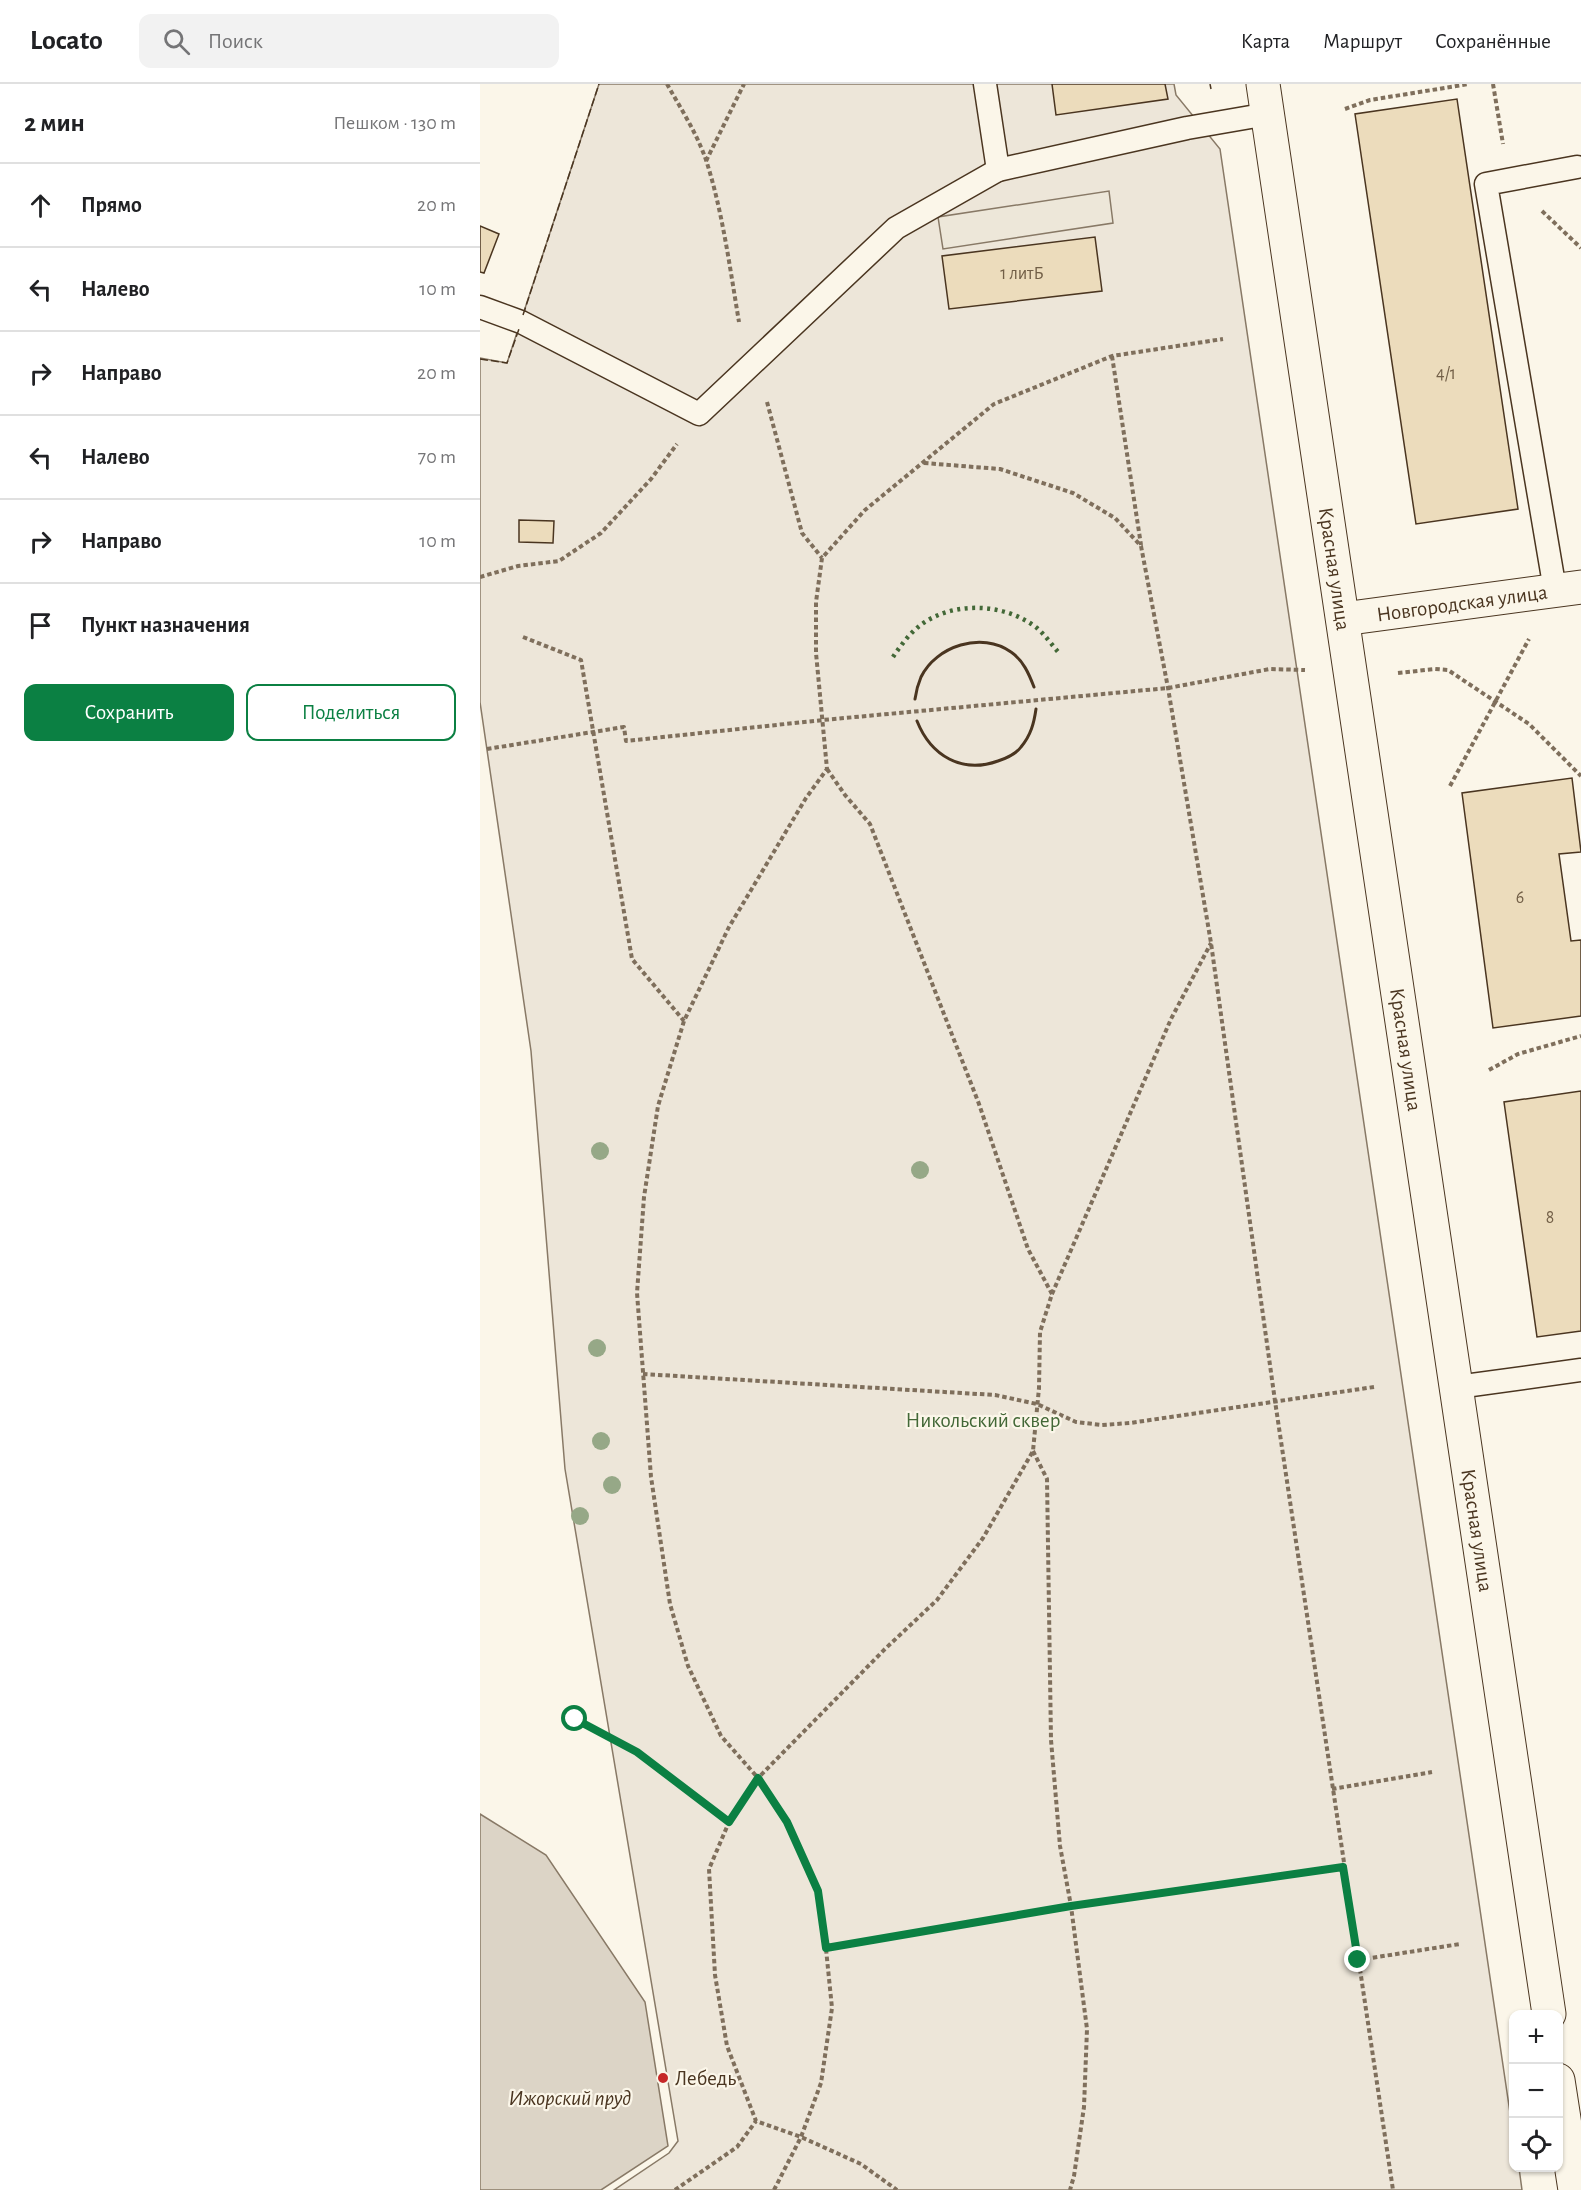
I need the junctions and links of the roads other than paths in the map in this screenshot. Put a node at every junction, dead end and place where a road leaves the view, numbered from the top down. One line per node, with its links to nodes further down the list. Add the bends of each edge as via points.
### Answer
1 (986, 84): 4 (lane)
2 (1266, 99): 4 (lane, via 1186,128); 7 (main road, Красная улица)
3 (1577, 167): 6 (lane, via 1486,184)
4 (998, 170): 5 (lane, via 896,228 699,414 521,322)
5 (480, 307)
6 (1568, 588): 7 (main road, Новгородская улица)
7 (1343, 619): 9 (main road, Красная улица)
8 (1581, 1370): 9 (lane)
9 (1457, 1387): 10 (main road, Красная улица)
10 (1548, 2010)
11 (1563, 2112): 12 (main road)
12 (1575, 2190)

